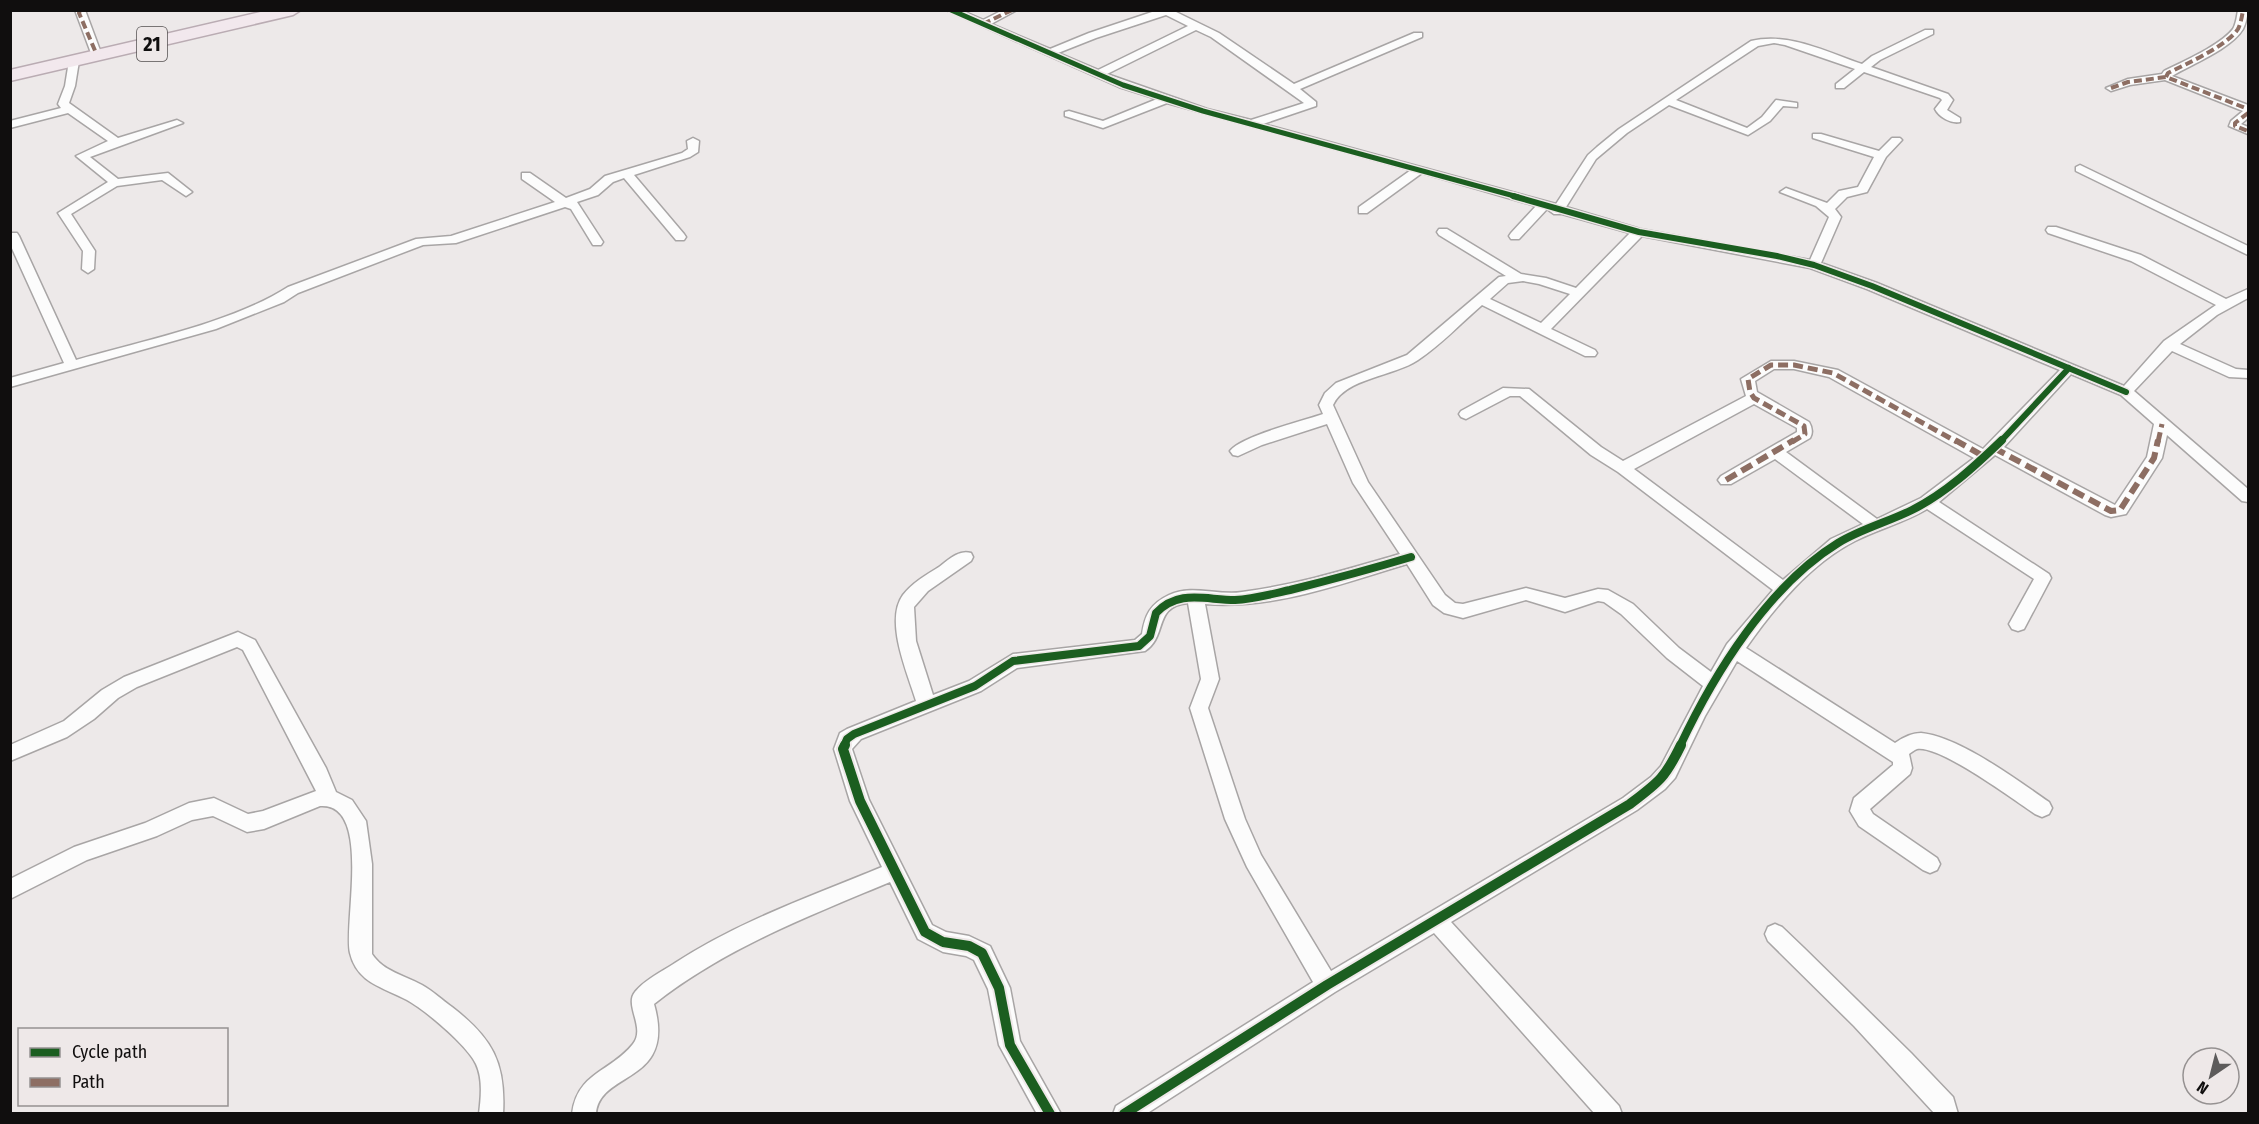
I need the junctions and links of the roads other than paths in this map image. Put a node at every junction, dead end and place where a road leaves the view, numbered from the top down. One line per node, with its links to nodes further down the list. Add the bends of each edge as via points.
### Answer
1 (80, 10): 12 (street)
2 (279, 10): 12 (highway, 21)
3 (292, 10): 14 (highway, 21)
4 (951, 10): 8 (street)
5 (1012, 10): 8 (street)
6 (2243, 10): 19 (street, via 2238,30 2232,36)
7 (1164, 11): 9 (street); 13 (street)
8 (983, 24): 13 (street)
9 (1196, 26): 17 (street); 21 (street)
10 (1929, 32): 15 (street)
11 (1418, 34): 21 (street)
12 (96, 53): 16 (highway, 21)
13 (1050, 53): 17 (street)
14 (74, 62): 18 (highway, 21); 26 (street, via 63,104)
15 (1863, 68): 20 (street); 24 (street, via 1787,42 1767,40 1755,43); 29 (street, via 1948,98 1941,109)
16 (10, 71)
17 (1098, 74): 23 (street)
18 (10, 76)
19 (2166, 77): 22 (street, via 2128,81); 27 (street)
20 (1840, 86)
21 (1293, 88): 31 (street, via 1312,104)
22 (2112, 88)
23 (1165, 100): 28 (street, via 1103,125); 31 (street)
24 (1668, 101): 25 (street, via 1748,132 1780,102); 50 (street, via 1592,157)
25 (1792, 105)
26 (69, 109): 32 (street); 37 (street)
27 (2248, 111): 33 (street, via 2235,126)
28 (1069, 114)
29 (1956, 120)
30 (177, 123): 37 (street)
31 (1251, 124): 39 (street)
32 (10, 125)
33 (2248, 131)
34 (1817, 136): 38 (street)
35 (1896, 140): 38 (street)
36 (693, 141): 41 (street, via 694,150 686,155)
37 (116, 142): 43 (street, via 82,158)
38 (1881, 155): 48 (street, via 1863,189 1839,196)
39 (1420, 169): 47 (street); 49 (street)
40 (2080, 169): 58 (street)
41 (627, 174): 46 (street, via 609,179 594,192); 56 (street)
42 (526, 176): 46 (street)
43 (114, 183): 44 (street, via 162,176); 60 (street, via 64,213 89,251)
44 (186, 192)
45 (1786, 192): 48 (street)
46 (567, 202): 57 (street, via 576,207); 69 (street, via 463,238 420,242 211,326)
47 (1543, 206): 50 (street); 55 (street)
48 (1828, 209): 59 (street, via 1835,217)
49 (1364, 210)
50 (1558, 211): 53 (street)
51 (2052, 230): 65 (street, via 2136,258)
52 (1443, 232): 61 (street)
53 (1640, 232): 59 (street); 62 (street)
54 (13, 236): 69 (street)
55 (1515, 236)
56 (680, 237)
57 (597, 242)
58 (2248, 250)
59 (1814, 265): 70 (street)
60 (88, 269)
61 (1516, 276): 62 (street); 64 (street, via 1504,280)
62 (1578, 293): 66 (street)
63 (2248, 293): 65 (street)
64 (1482, 300): 66 (street); 76 (street, via 1404,363 1341,386 1326,405)
65 (2226, 304): 67 (street, via 2192,324)
66 (1542, 330): 68 (street)
67 (2169, 344): 71 (street, via 2234,374); 73 (street)
68 (1590, 353)
69 (72, 366): 72 (street)
70 (2069, 368): 73 (street); 80 (street)
71 (2248, 374)
72 (10, 383)
73 (2126, 392): 77 (street)
74 (1754, 398): 79 (street, via 1804,426 1805,434); 80 (street, via 1748,379 1771,365 1820,369 1846,378); 81 (street)
75 (1466, 414): 81 (street, via 1517,389)
76 (1331, 417): 78 (street); 87 (street, via 1361,483)
77 (2162, 424): 80 (street, via 2154,458 2120,510 2111,511); 83 (street)
78 (1238, 451)
79 (1776, 452): 82 (street); 85 (street)
80 (1990, 453): 84 (street)
81 (1623, 468): 88 (street)
82 (1726, 480)
83 (2248, 497)
84 (1928, 502): 85 (street); 90 (street, via 2041,575 2043,579)
85 (1875, 525): 88 (street, via 1848,536 1825,552)
86 (965, 557): 93 (street, via 916,592 905,607 907,642)
87 (1411, 557): 89 (street, via 1298,589 1238,599); 92 (street, via 1439,600 1450,608 1463,610 1526,594 1565,605 1598,595 1608,596)
88 (1784, 590): 91 (street)
89 (1196, 598): 93 (street, via 1180,598 1159,610 1154,616 1153,632 1139,646 1013,662 975,686); 103 (street, via 1210,680 1199,708 1235,819 1254,861)
90 (2018, 624)
91 (1733, 649): 92 (street); 95 (street)
92 (1714, 684): 101 (street, via 1668,772 1658,783)
93 (927, 706): 99 (street, via 854,734 843,748 860,801)
94 (10, 753): 96 (street, via 35,746 62,731 113,692 140,677 238,639 249,645)
95 (1896, 753): 97 (street, via 1911,742 1936,745 1980,767); 98 (street, via 1902,758 1903,768 1862,804 1860,811 1866,820)
96 (328, 796): 100 (street, via 247,823 214,807 189,812 81,853); 104 (street, via 339,800 356,821 360,839 360,951 365,967 415,992 477,1041 488,1063 493,1093)
97 (2042, 808)
98 (1930, 864)
99 (894, 872): 105 (street, via 733,940 653,991 642,1000 648,1038 643,1051 588,1095); 106 (street, via 926,932 943,942 969,946 982,953 999,988 1010,1045)
100 (10, 890)
101 (1437, 921): 103 (street); 108 (street)
102 (1775, 934): 109 (street, via 1832,986 1945,1105)
103 (1327, 985): 107 (street)
104 (491, 1113)
105 (584, 1113)
106 (1050, 1113)
107 (1124, 1113)
108 (1611, 1113)
109 (1947, 1113)

